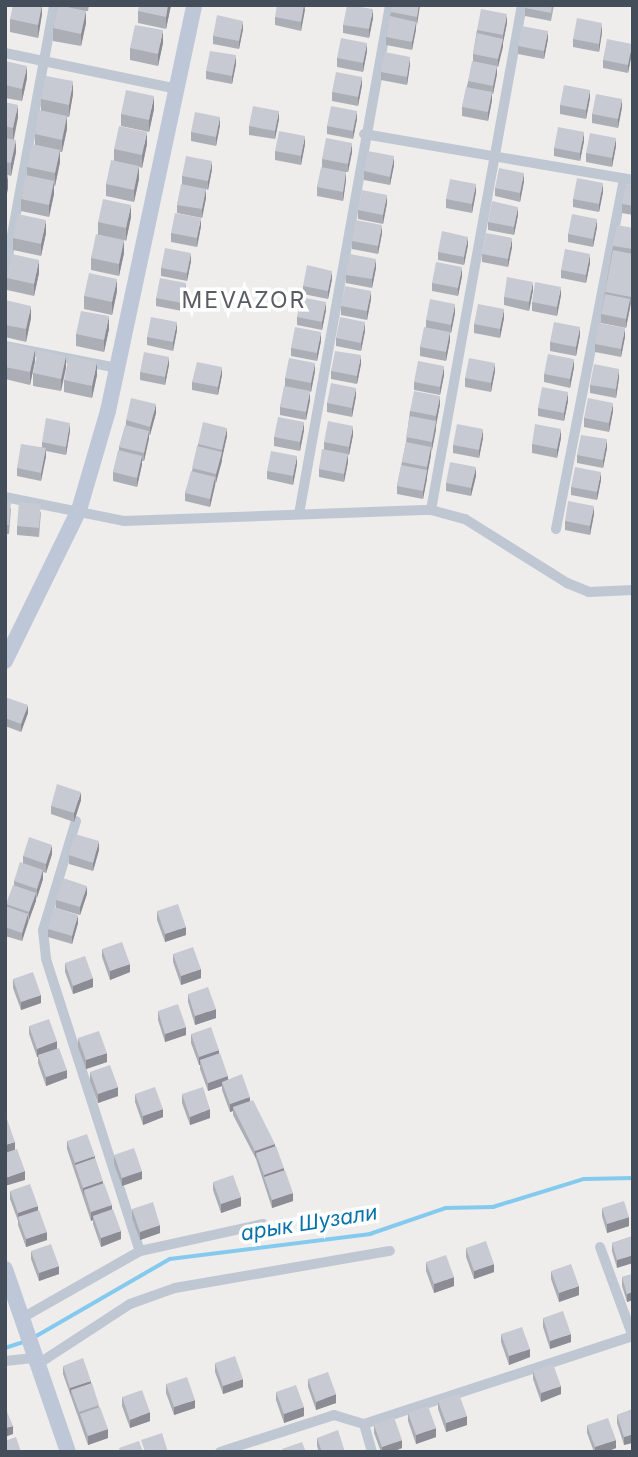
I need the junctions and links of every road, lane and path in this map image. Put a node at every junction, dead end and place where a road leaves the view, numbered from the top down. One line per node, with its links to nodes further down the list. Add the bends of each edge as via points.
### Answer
1 (54, 5): 6 (street)
2 (194, 5): 7 (main road)
3 (390, 5): 8 (street)
4 (522, 5): 9 (street)
5 (5, 53): 6 (street)
6 (44, 61): 7 (street); 11 (street)
7 (177, 89): 13 (main road)
8 (364, 134): 9 (street); 17 (street)
9 (496, 155): 10 (street); 16 (street)
10 (628, 180): 18 (street)
11 (5, 273)
12 (5, 346): 13 (street)
13 (117, 368): 15 (main road)
14 (5, 497): 15 (street)
15 (79, 510): 17 (street, via 124,521); 20 (main road)
16 (431, 510): 17 (street); 19 (street, via 465,519 566,583 589,592)
17 (299, 514)
18 (556, 529)
19 (633, 590)
20 (5, 661)
21 (76, 821): 24 (street, via 43,930 46,959)
22 (263, 1224): 24 (street)
23 (600, 1247): 28 (street)
24 (140, 1251): 27 (street)
25 (390, 1251): 29 (street, via 175,1288 130,1304)
26 (5, 1269): 27 (main road)
27 (24, 1324): 29 (main road)
28 (633, 1337): 31 (street)
29 (36, 1358): 30 (street); 32 (main road)
30 (5, 1361)
31 (364, 1424): 33 (street, via 334,1415); 34 (street)
32 (68, 1452)
33 (220, 1452)
34 (372, 1452)

